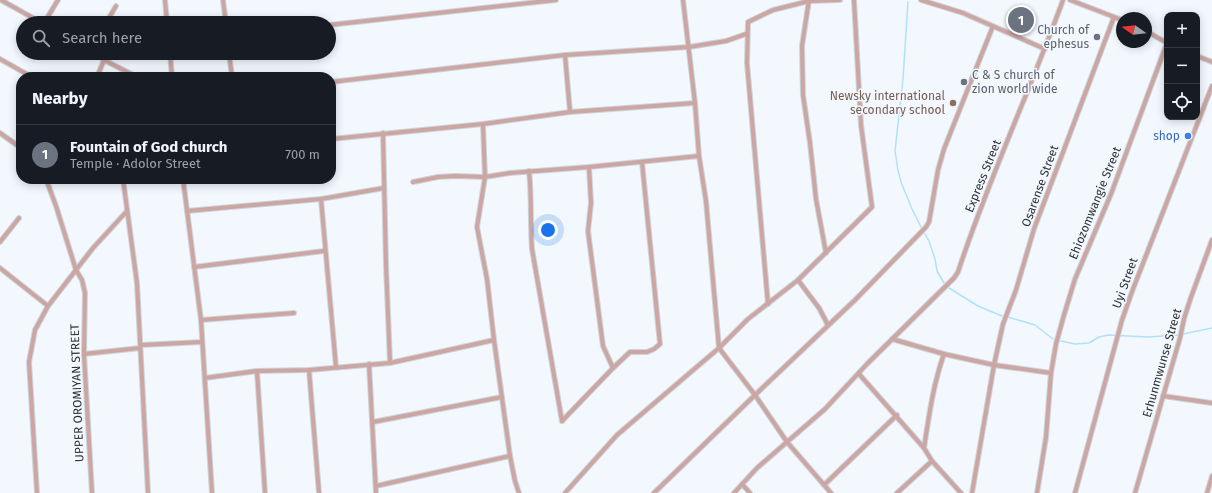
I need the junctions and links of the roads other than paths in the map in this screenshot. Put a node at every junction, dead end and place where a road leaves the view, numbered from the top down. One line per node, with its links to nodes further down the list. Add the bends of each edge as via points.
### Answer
1 (1, 0): 14 (street)
2 (58, 0): 15 (street)
3 (165, 0): 17 (street)
4 (223, 0): 18 (street)
5 (556, 0): 20 (street)
6 (683, 0): 25 (street)
7 (840, 0): 12 (street)
8 (854, 0): 66 (street, via 861,124 872,207)
9 (921, 0): 21 (street, via 963,13)
10 (1063, 0): 27 (street, Express Street)
11 (1070, 0): 19 (street)
12 (809, 1): 22 (street, via 773,10 748,22); 66 (street, via 802,46 803,95 816,199)
13 (116, 6): 16 (street)
14 (30, 16)
15 (48, 16)
16 (110, 16)
17 (166, 16)
18 (225, 16)
19 (1114, 17): 85 (street, Osarense Street, via 1034,229 1003,324)
20 (336, 25)
21 (993, 26): 27 (street); 75 (street, via 944,149 929,222)
22 (746, 34): 25 (street, via 726,41); 71 (street, via 746,63)
23 (1152, 34): 24 (street)
24 (1164, 41)
25 (688, 46): 28 (street); 42 (street)
26 (1165, 48): 90 (street, Ehiozomwangie Street, via 1111,194 1076,279 1056,344)
27 (1045, 49): 76 (street, Express Street, via 958,272)
28 (565, 55): 40 (street); 43 (street)
29 (1200, 57): 34 (street)
30 (0, 59): 35 (street)
31 (104, 60): 36 (street); 37 (street)
32 (171, 60): 38 (street)
33 (231, 60): 39 (street)
34 (1212, 62)
35 (23, 72)
36 (99, 72)
37 (127, 72)
38 (172, 72)
39 (232, 72)
40 (336, 81)
41 (1212, 86): 124 (street, Uyi Street, via 1133,288)
42 (695, 103): 43 (street); 49 (street)
43 (570, 112): 44 (street)
44 (483, 124): 46 (street); 53 (street)
45 (0, 133): 48 (street)
46 (383, 133): 47 (street); 58 (street)
47 (336, 138)
48 (16, 144)
49 (699, 156): 50 (street); 80 (street, via 706,201)
50 (642, 162): 51 (street); 87 (street, via 660,344 646,352 630,352)
51 (589, 168): 52 (street); 87 (street, via 591,203 588,231 603,346)
52 (529, 171): 53 (street); 87 (street, via 532,249 562,421)
53 (485, 177): 54 (street, via 444,176); 77 (street, via 477,227 487,279)
54 (413, 182)
55 (48, 184): 69 (street, UPPER OROMIYAN STREET)
56 (124, 184): 60 (street)
57 (184, 184): 61 (street)
58 (384, 188): 59 (street); 83 (street)
59 (321, 199): 61 (street); 65 (street)
60 (127, 211): 69 (street); 79 (street, via 137,283)
61 (187, 211): 67 (street)
62 (19, 218): 64 (street)
63 (1212, 240): 94 (street, Erhunmwunse Street, via 1190,300)
64 (0, 242)
65 (324, 251): 67 (street); 86 (street)
66 (826, 253): 70 (street)
67 (194, 267): 74 (street)
68 (0, 268): 72 (street)
69 (76, 270): 72 (street); 81 (street, UPPER OROMIYAN STREET, via 85,293)
70 (798, 280): 71 (street); 75 (street, via 820,308)
71 (768, 304): 80 (street)
72 (48, 306): 108 (street, via 35,330 29,362)
73 (294, 313): 74 (street)
74 (201, 320): 78 (street)
75 (828, 325): 93 (street)
76 (892, 339): 82 (street); 91 (street, Express Street)
77 (494, 340): 83 (street); 95 (street)
78 (202, 342): 79 (street); 92 (street)
79 (140, 347): 81 (street); 110 (street)
80 (718, 348): 93 (street); 107 (street, via 617,435)
81 (84, 354): 109 (street, UPPER OROMIYAN STREET)
82 (944, 354): 85 (street); 100 (street, via 932,397)
83 (390, 363): 84 (street)
84 (370, 364): 86 (street); 98 (street)
85 (994, 365): 90 (street); 122 (street, Osarense Street)
86 (336, 367): 88 (street)
87 (613, 368)
88 (309, 370): 89 (street); 113 (street)
89 (257, 371): 92 (street); 112 (street)
90 (1051, 373): 123 (street, Ehiozomwangie Street, via 1046,437)
91 (859, 374): 97 (street); 99 (street, Express Street, via 825,409)
92 (205, 378): 111 (street)
93 (754, 395): 99 (street); 116 (street)
94 (1163, 396): 96 (street); 125 (street, Erhunmwunse Street)
95 (502, 397): 98 (street); 101 (street)
96 (1212, 403)
97 (897, 416): 100 (street); 105 (street)
98 (373, 422): 106 (street)
99 (787, 442): 104 (street, Express Street); 105 (street)
100 (924, 448): 102 (street)
101 (510, 456): 106 (street); 115 (street)
102 (932, 461): 120 (street); 121 (street)
103 (1212, 476): 126 (street)
104 (742, 484): 117 (street, Express Street); 118 (street)
105 (824, 485): 119 (street)
106 (376, 486): 114 (street)
107 (567, 492)
108 (36, 493)
109 (92, 493)
110 (148, 493)
111 (212, 493)
112 (265, 493)
113 (319, 493)
114 (376, 493)
115 (519, 493)
116 (654, 493)
117 (734, 493)
118 (750, 493)
119 (831, 493)
120 (897, 493)
121 (961, 493)
122 (972, 493)
123 (1037, 493)
124 (1075, 493)
125 (1135, 493)
126 (1207, 493)

